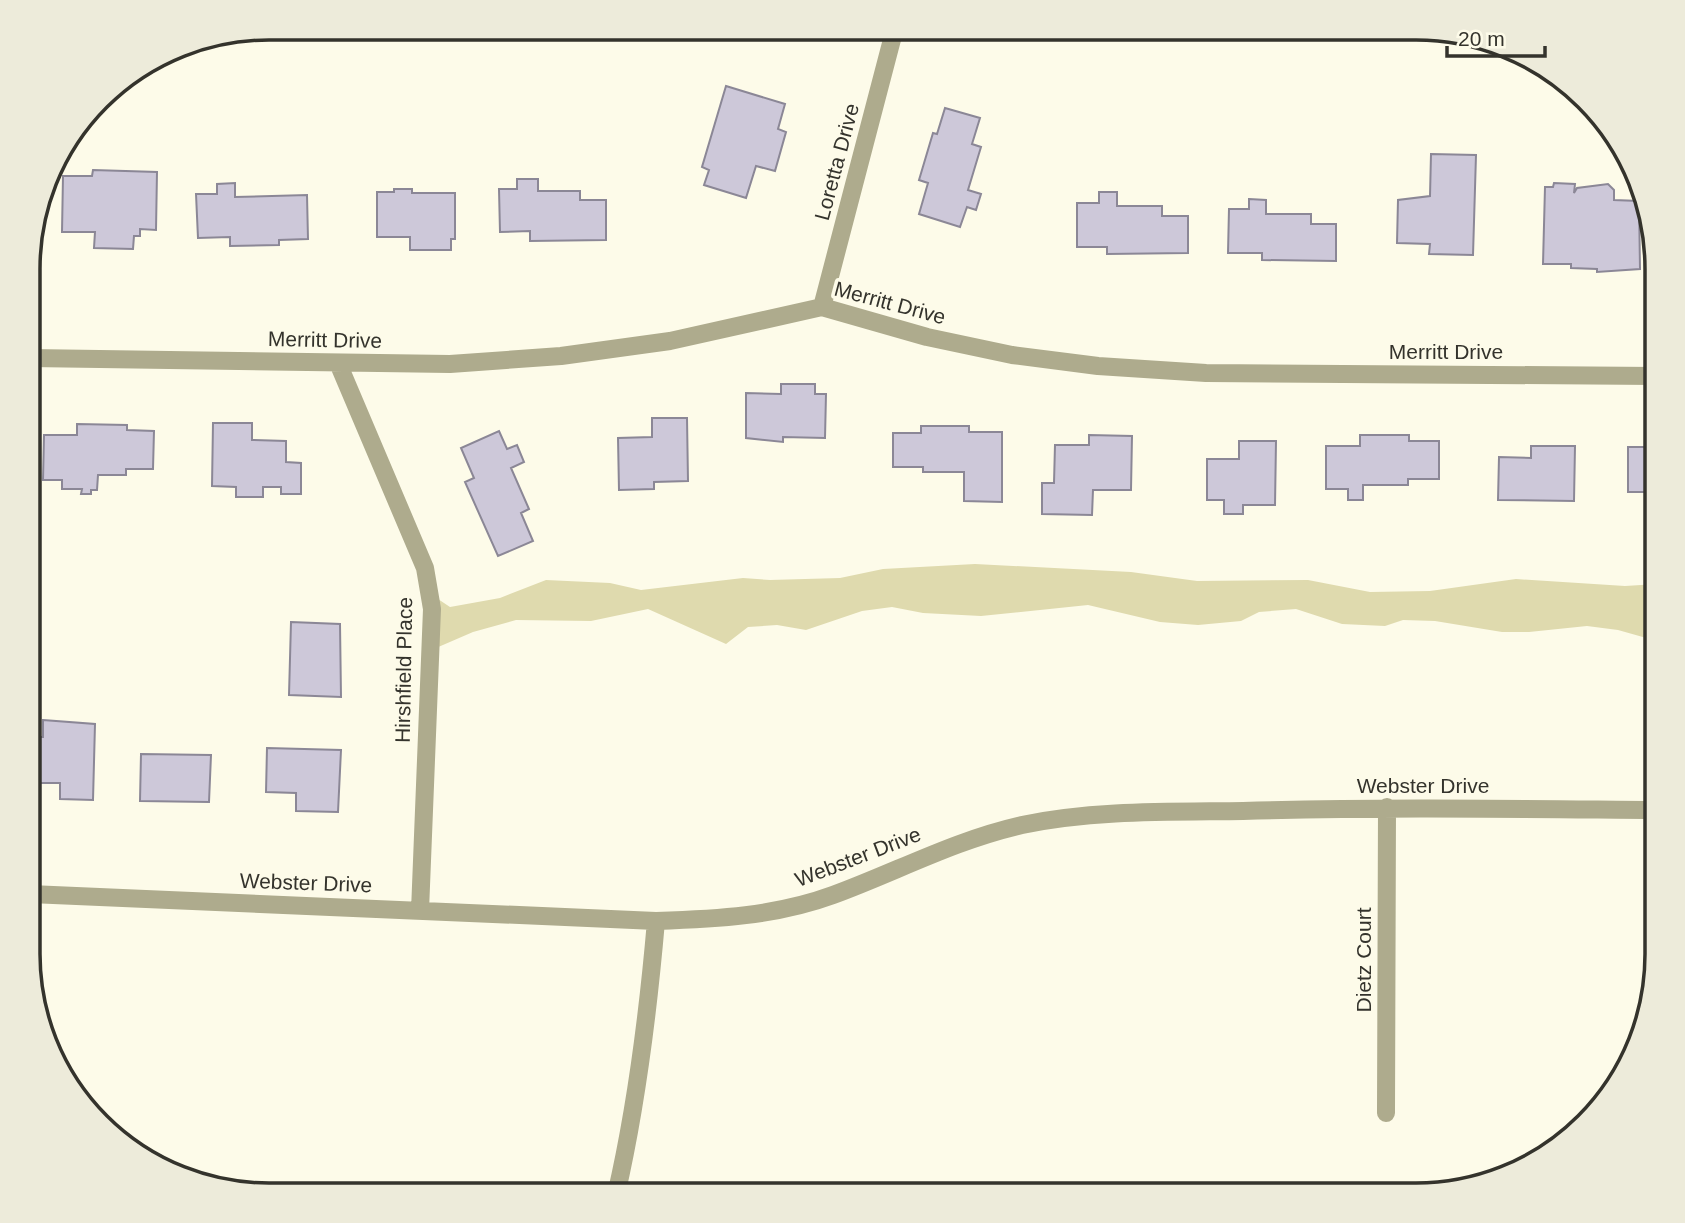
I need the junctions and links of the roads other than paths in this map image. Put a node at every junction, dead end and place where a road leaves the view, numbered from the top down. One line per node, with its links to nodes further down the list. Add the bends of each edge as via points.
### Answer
1 (892, 41): 2 (street, Loretta Drive)
2 (822, 307): 4 (street, Merritt Drive, via 670,341 561,356 450,364); 5 (street, Merritt Drive, via 927,338 1098,366 1206,373)
3 (40, 358): 4 (street, Merritt Drive)
4 (338, 363): 9 (street, Hirshfield Place, via 425,568 432,609)
5 (1644, 376)
6 (1387, 807): 7 (street, Webster Drive); 10 (street, Webster Drive, via 1091,815 1022,825 955,844 832,895 775,911 716,919); 11 (street, Dietz Court)
7 (1644, 810)
8 (41, 894): 9 (street, Webster Drive)
9 (420, 911): 10 (street, Webster Drive)
10 (656, 920): 12 (street, via 645,1039)
11 (1386, 1113)
12 (619, 1182)

